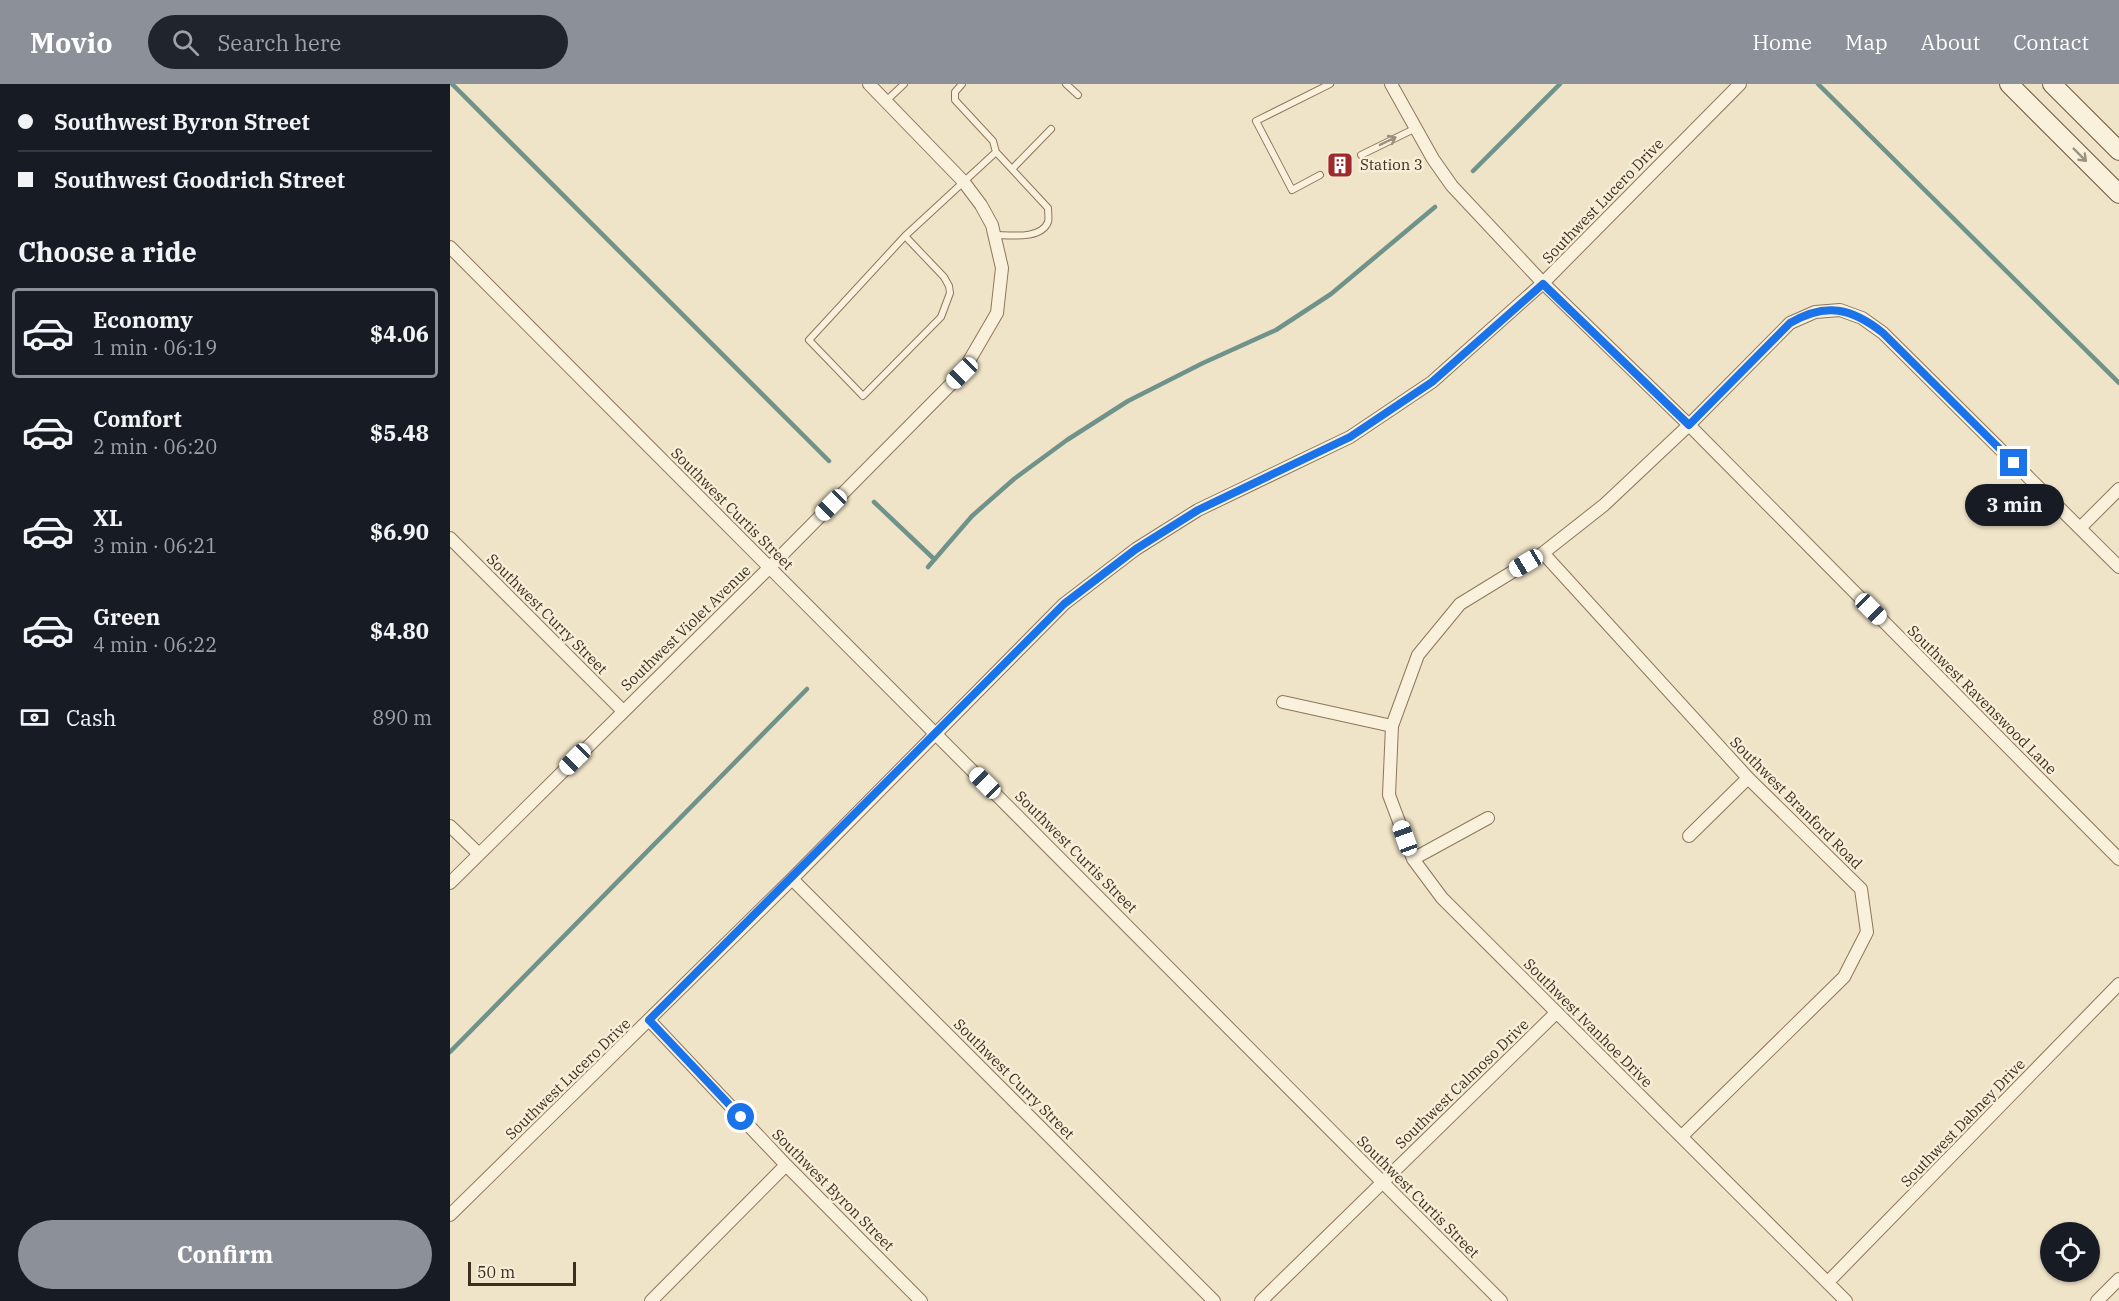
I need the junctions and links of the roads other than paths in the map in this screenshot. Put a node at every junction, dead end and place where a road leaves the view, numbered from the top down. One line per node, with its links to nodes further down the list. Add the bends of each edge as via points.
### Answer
1 (869, 84): 11 (street, Southwest Violet Avenue)
2 (904, 84): 11 (lane)
3 (962, 84): 17 (lane, via 955,92 955,100 993,141)
4 (1066, 84): 10 (lane)
5 (1330, 84): 20 (lane, via 1256,121 1292,190)
6 (1391, 84): 13 (street, Southwest Ravenswood Lane)
7 (1740, 84): 26 (street, Southwest Lucero Drive)
8 (2008, 84): 15 (main road)
9 (2052, 84): 12 (main road)
10 (1078, 95)
11 (886, 101): 21 (street, Southwest Violet Avenue)
12 (2084, 116): 15 (main road); 16 (main road)
13 (1416, 128): 18 (lane, one-way to 13); 26 (street, Southwest Ravenswood Lane, via 1452,186)
14 (1051, 129): 19 (lane)
15 (2062, 137): 22 (main road, one-way to 22)
16 (2119, 151)
17 (996, 152): 19 (lane); 21 (lane)
18 (1361, 154)
19 (1012, 169): 23 (lane, via 1048,208 1048,222 1042,230 1025,235)
20 (1320, 175)
21 (963, 181): 23 (street, Southwest Violet Avenue, via 981,205); 24 (lane)
22 (2119, 194)
23 (995, 235): 32 (street, Southwest Violet Avenue, via 1002,268 997,313 962,373)
24 (905, 236): 24 (lane, via 809,340 863,396 941,317 950,293 944,277)
25 (450, 248): 32 (street, Southwest Curtis Street)
26 (1543, 284): 27 (street, Southwest Ravenswood Lane); 37 (street, Southwest Lucero Drive, via 1432,382 1350,437 1198,510 1136,549 1064,604)
27 (1689, 425): 29 (street, Southwest Ivanhoe Drive, via 1790,323 1815,312 1840,310 1862,318 1883,333); 31 (street, Southwest Ivanhoe Drive, via 1604,505); 43 (street, Southwest Ravenswood Lane)
28 (2119, 489): 29 (street)
29 (2080, 528): 33 (street)
30 (450, 538): 35 (street, Southwest Curry Street)
31 (1543, 553): 36 (street, Southwest Ivanhoe Drive, via 1460,604 1418,655); 38 (street, Southwest Branford Road)
32 (770, 567): 35 (street, Southwest Violet Avenue); 37 (street, Southwest Curtis Street)
33 (2119, 567)
34 (1283, 702): 36 (street)
35 (623, 711): 42 (street, Southwest Violet Avenue)
36 (1392, 726): 44 (street, Southwest Ivanhoe Drive, via 1389,795)
37 (936, 733): 45 (street, Southwest Lucero Drive); 52 (street, Southwest Curtis Street)
38 (1748, 778): 41 (street); 50 (street, Southwest Branford Road, via 1861,889 1867,932 1844,977)
39 (1488, 818): 44 (street)
40 (450, 826): 42 (street)
41 (1689, 836)
42 (479, 854): 46 (street, Southwest Violet Avenue)
43 (2119, 859)
44 (1413, 860): 48 (street, Southwest Ivanhoe Drive, via 1442,898)
45 (792, 879): 49 (street, Southwest Lucero Drive); 58 (street, Southwest Curry Street)
46 (450, 883)
47 (2119, 984): 55 (street, Southwest Dabney Drive)
48 (1556, 1013): 50 (street, Southwest Ivanhoe Drive); 52 (street, Southwest Calmoso Drive)
49 (649, 1020): 51 (street, Southwest Byron Street); 53 (street, Southwest Lucero Drive)
50 (1682, 1136): 55 (street, Southwest Ivanhoe Drive)
51 (786, 1165): 56 (street); 57 (street, Southwest Byron Street)
52 (1382, 1183): 59 (street, Southwest Calmoso Drive); 60 (street, Southwest Curtis Street)
53 (450, 1215)
54 (2119, 1279): 62 (street)
55 (1828, 1282): 61 (street, Southwest Ivanhoe Drive)
56 (651, 1301)
57 (921, 1301)
58 (1214, 1301)
59 (1261, 1301)
60 (1501, 1301)
61 (1846, 1301)
62 (2097, 1301)

